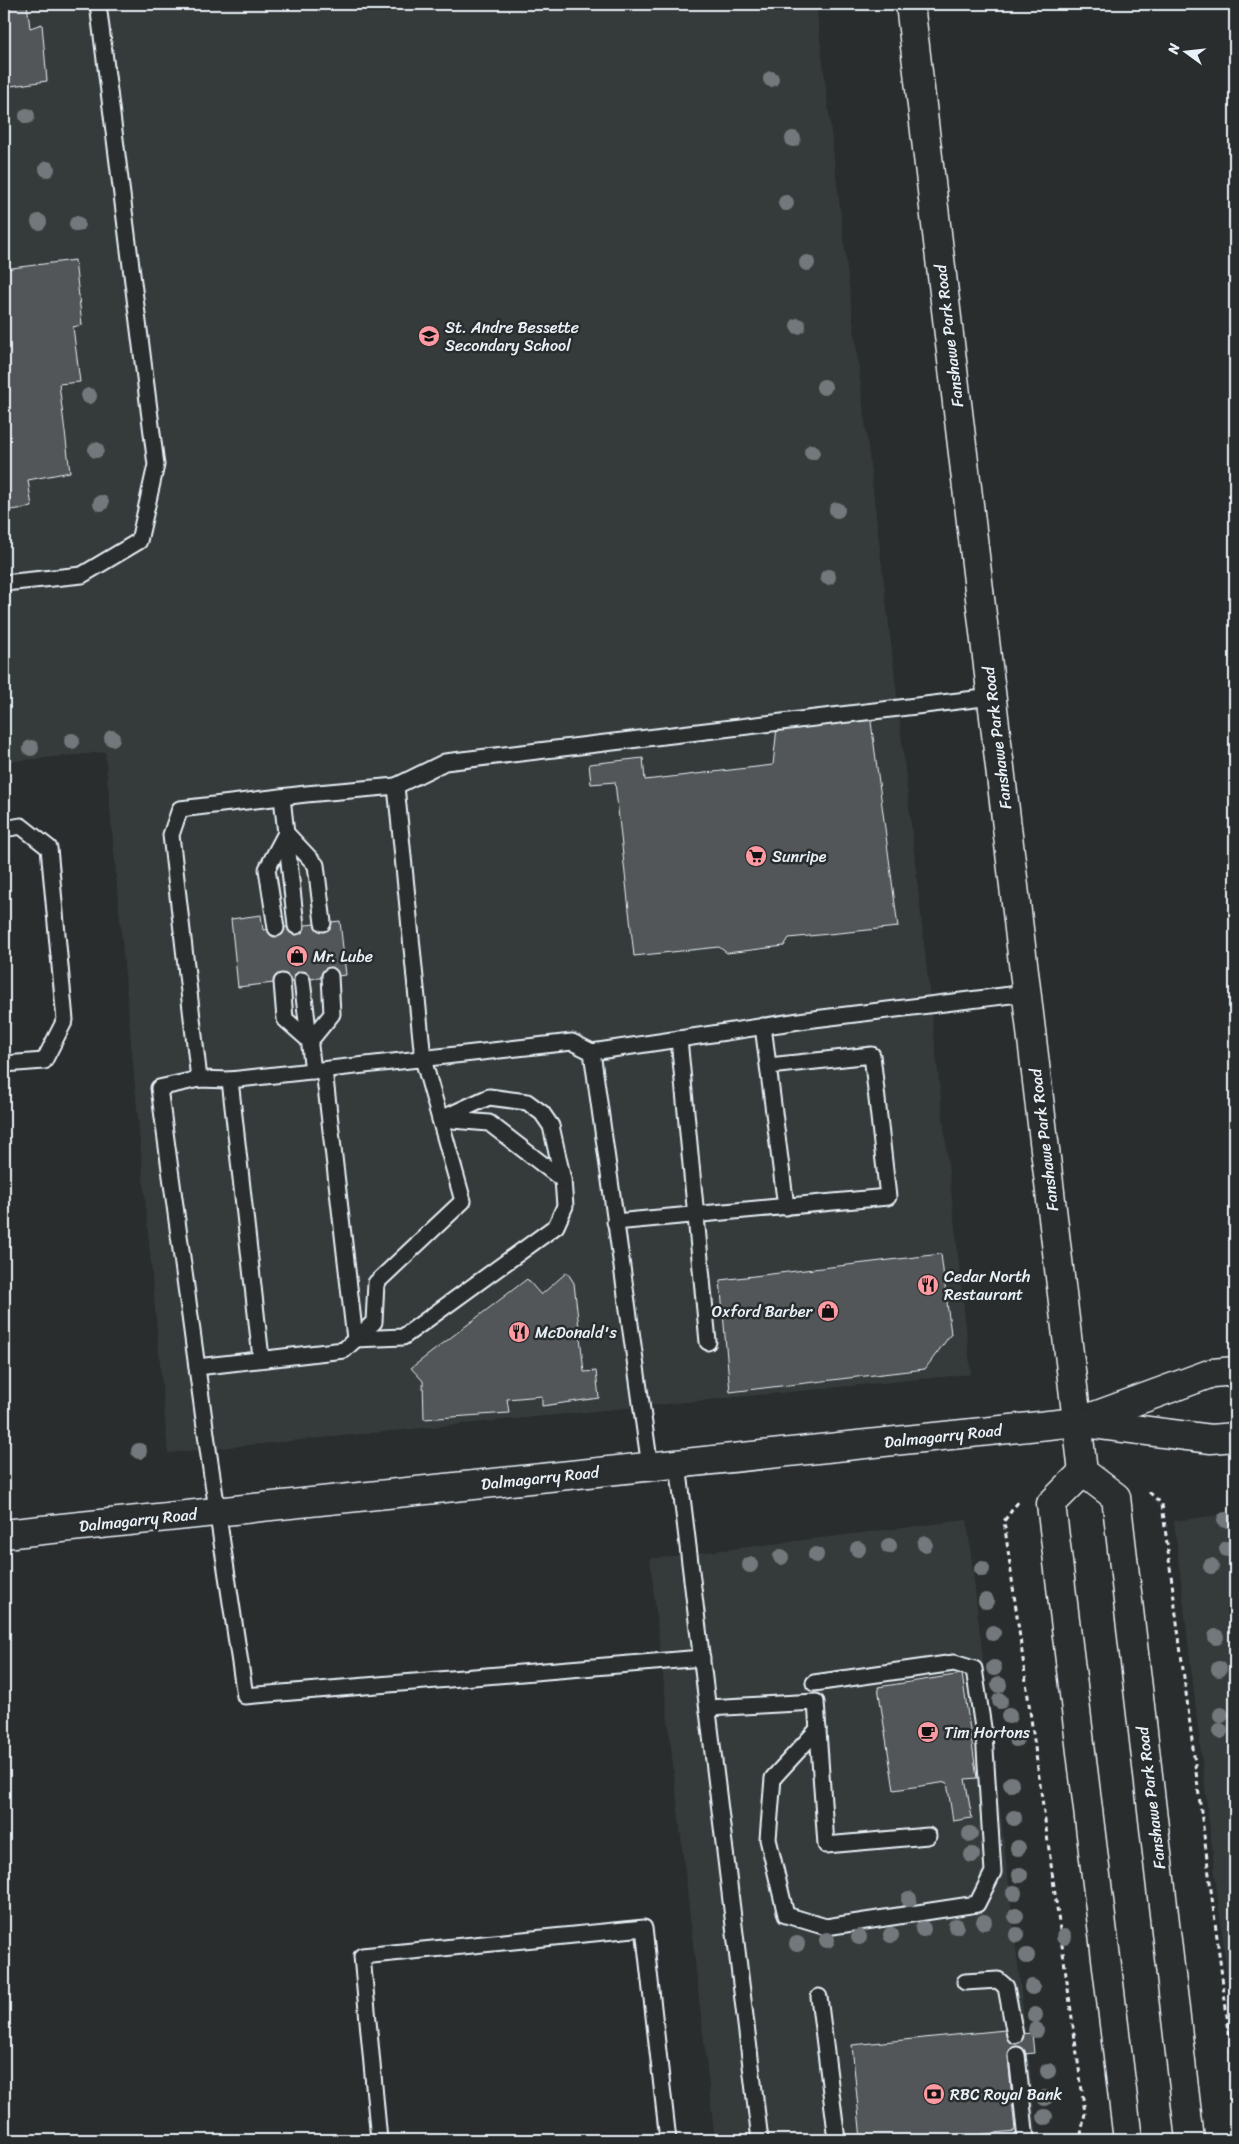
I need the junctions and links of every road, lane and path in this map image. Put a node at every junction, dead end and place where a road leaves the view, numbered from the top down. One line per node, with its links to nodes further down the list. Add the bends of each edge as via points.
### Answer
1 (98, 4): 3 (lane, via 156,466 139,541 82,575)
2 (910, 4): 4 (main road, Fanshawe Park Road)
3 (4, 583)
4 (992, 697): 5 (lane, via 445,762); 15 (main road, Fanshawe Park Road)
5 (396, 786): 6 (lane); 20 (lane)
6 (282, 797): 8 (lane); 24 (lane, via 180,810 172,835)
7 (4, 829): 21 (lane, via 21,826 49,848 65,1020 44,1061)
8 (286, 833): 9 (lane, via 316,865); 10 (lane); 11 (lane, via 267,869)
9 (324, 923)
10 (296, 926)
11 (276, 928)
12 (330, 976): 18 (lane, via 332,1014)
13 (302, 980): 18 (lane)
14 (282, 982): 18 (lane, via 285,1019)
15 (1027, 993): 16 (lane); 36 (main road, Fanshawe Park Road)
16 (763, 1026): 17 (lane); 22 (lane)
17 (679, 1039): 19 (lane); 29 (lane)
18 (310, 1041): 23 (lane)
19 (592, 1052): 20 (lane, via 572,1042); 30 (lane)
20 (423, 1059): 23 (lane); 26 (lane)
21 (4, 1064)
22 (769, 1066): 28 (lane); 28 (lane, via 872,1055 888,1197)
23 (318, 1070): 25 (lane); 31 (lane)
24 (198, 1079): 25 (lane); 34 (lane, via 159,1088)
25 (230, 1080): 33 (lane)
26 (440, 1119): 27 (lane, via 489,1123); 27 (lane, via 489,1097 527,1102 542,1113 550,1126); 31 (lane, via 463,1201 376,1283 374,1322)
27 (564, 1180): 31 (lane, via 565,1206 556,1226 403,1337)
28 (786, 1207): 29 (lane)
29 (696, 1215): 30 (lane); 32 (lane)
30 (615, 1222): 39 (lane)
31 (355, 1338): 33 (lane, via 344,1350)
32 (708, 1342)
33 (261, 1358): 34 (lane)
34 (197, 1367): 43 (lane)
35 (1235, 1371): 36 (main road, Dalmagarry Road, via 1212,1373)
36 (1077, 1422): 37 (main road, Dalmagarry Road, via 1211,1439); 38 (main road, Dalmagarry Road); 40 (main road, Fanshawe Park Road)
37 (1235, 1437)
38 (678, 1464): 39 (main road, Dalmagarry Road); 45 (lane)
39 (650, 1467): 43 (main road, Dalmagarry Road)
40 (1083, 1472): 61 (main road, via 1051,1504); 62 (main road, Fanshawe Park Road, via 1116,1497)
41 (1020, 1499): 60 (path, via 1004,1521 1086,2113)
42 (1162, 1504): 54 (path)
43 (217, 1512): 44 (main road, Dalmagarry Road); 45 (lane, via 245,1696)
44 (4, 1534)
45 (702, 1658): 47 (lane)
46 (814, 1683): 48 (lane, via 954,1663 974,1669 984,1734 993,1872 977,1904 826,1927 786,1914 768,1839 773,1778)
47 (708, 1708): 48 (lane, via 816,1702); 57 (lane)
48 (818, 1729): 49 (lane, via 826,1845)
49 (928, 1836)
50 (965, 1982): 52 (lane, via 998,1980 1006,1987)
51 (819, 1997): 58 (lane)
52 (1015, 2035)
53 (1017, 2055): 59 (lane)
54 (1235, 2079)
55 (379, 2140): 56 (lane, via 362,1956 644,1928)
56 (668, 2140)
57 (760, 2140)
58 (838, 2140)
59 (1026, 2140)
60 (1080, 2140)
61 (1128, 2140)
62 (1190, 2140)

